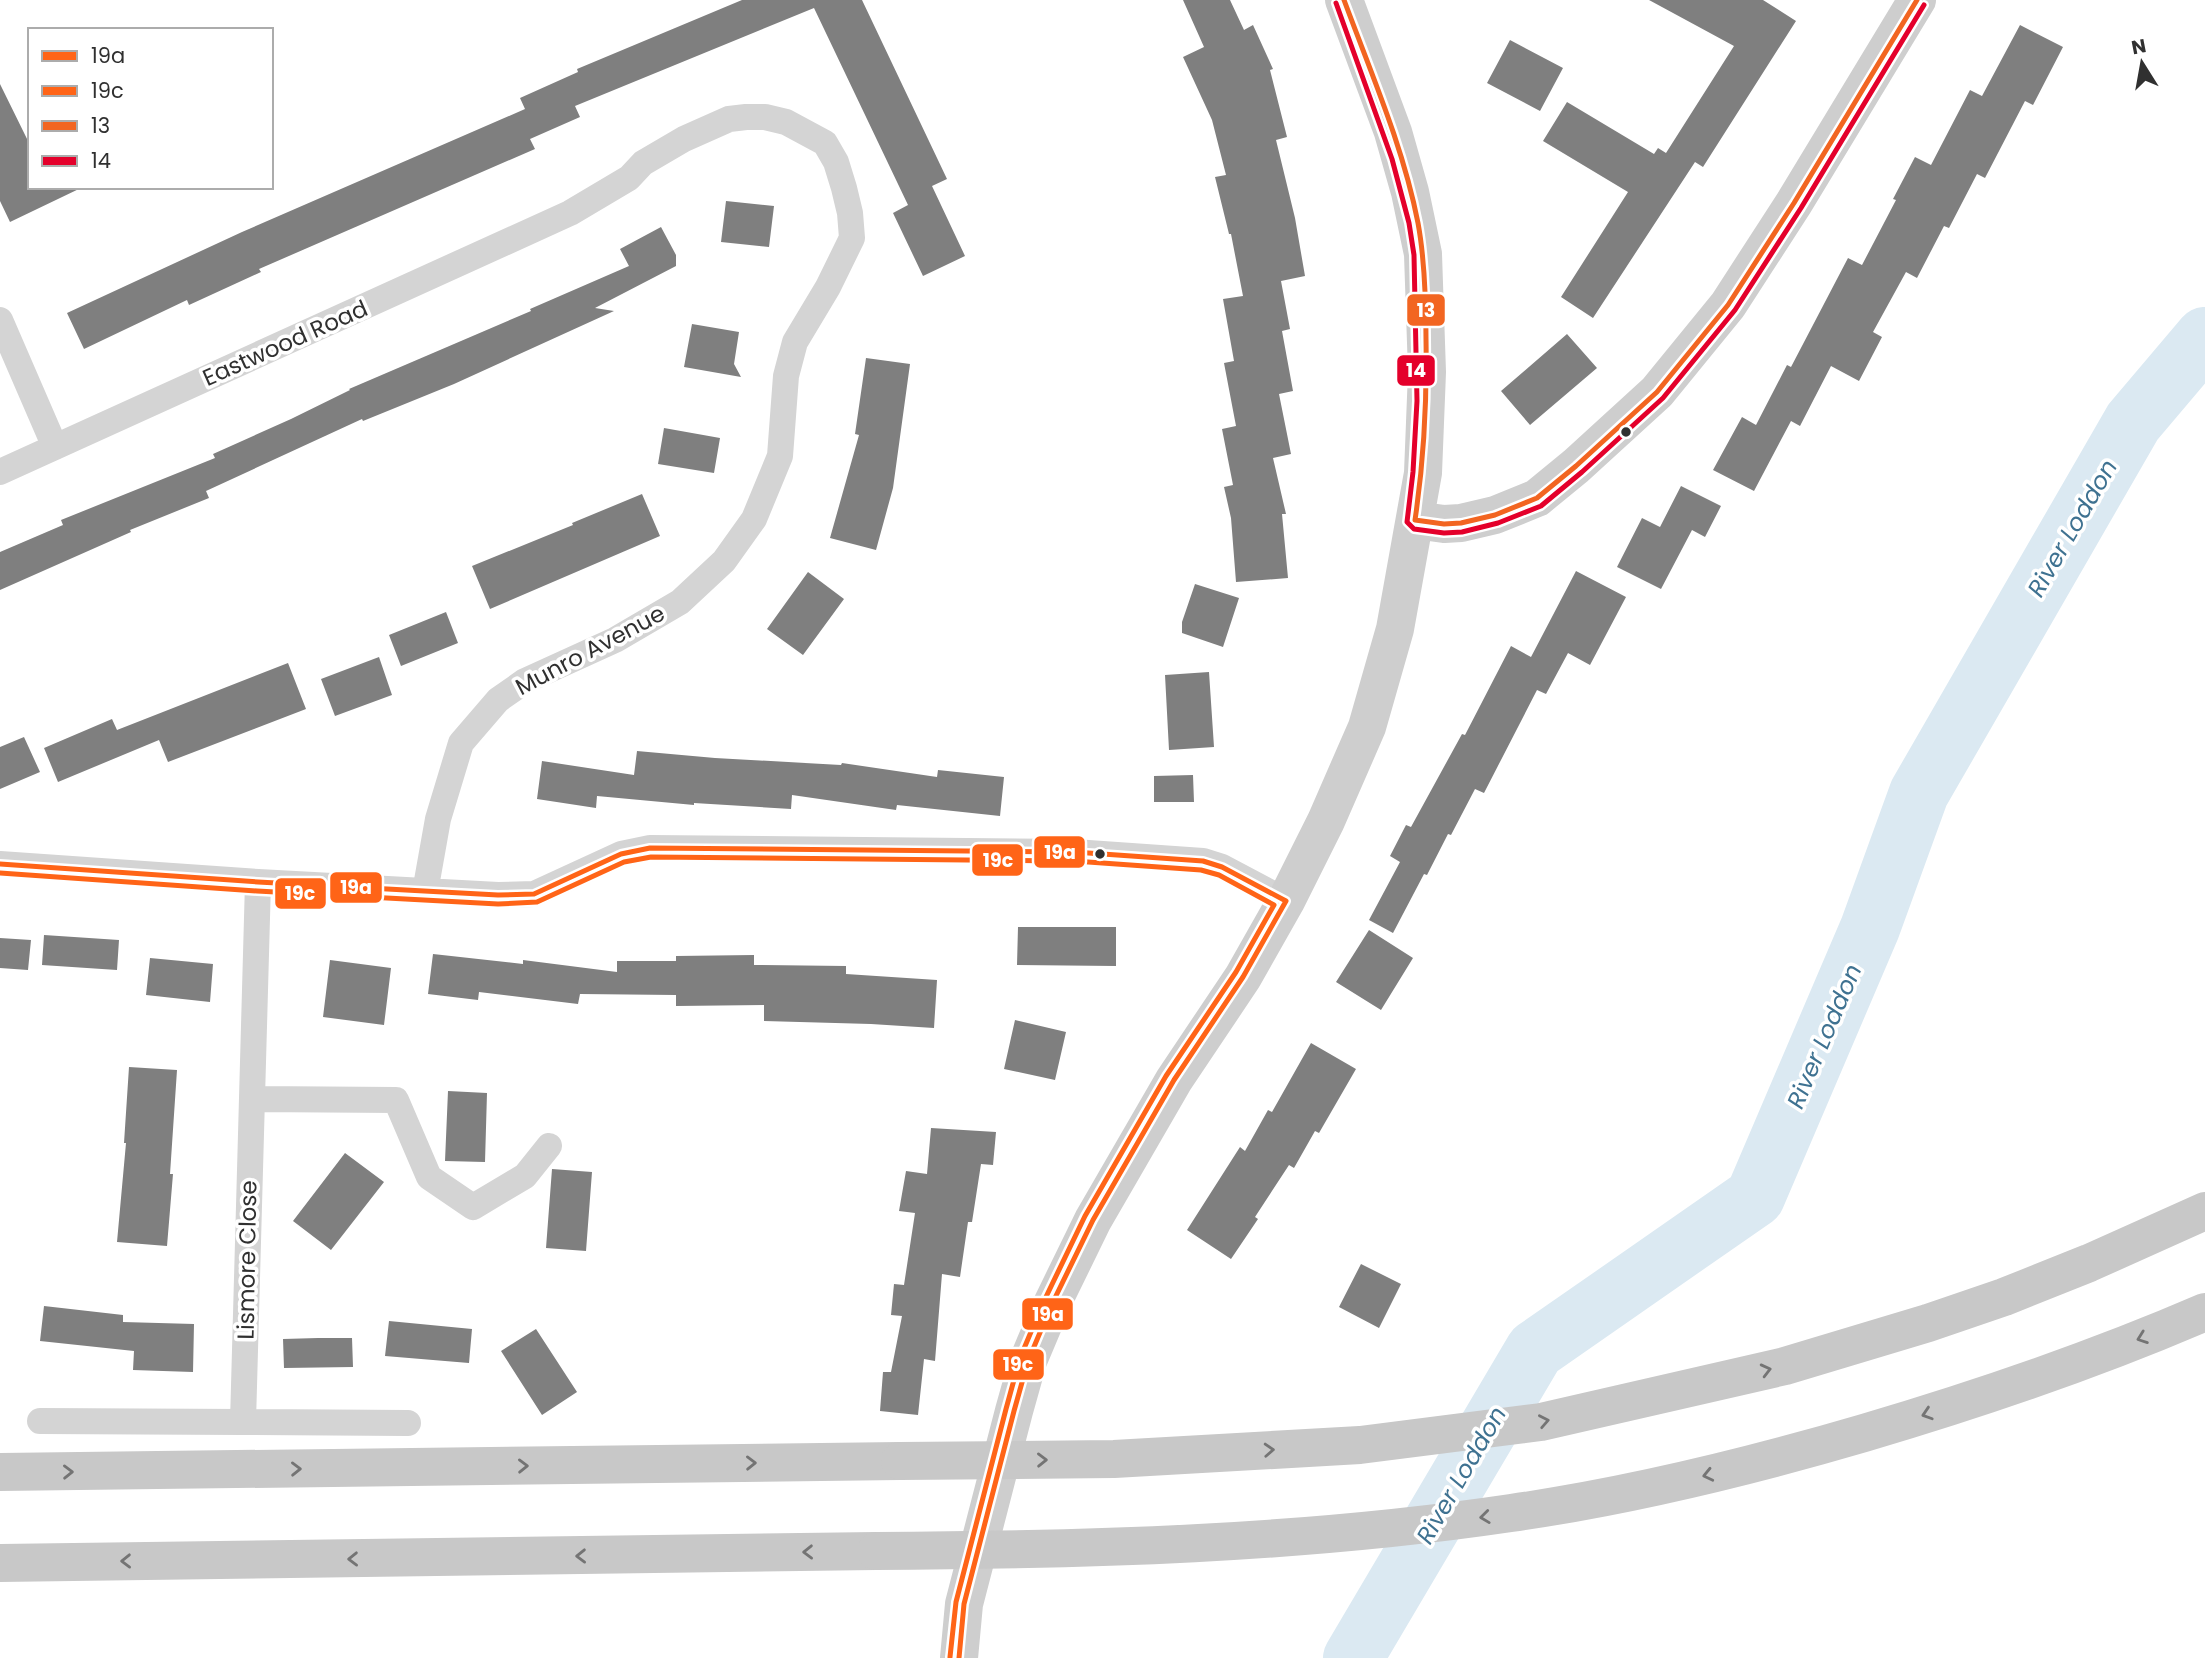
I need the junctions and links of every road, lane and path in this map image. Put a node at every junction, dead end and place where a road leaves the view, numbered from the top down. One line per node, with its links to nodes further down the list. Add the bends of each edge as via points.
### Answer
1 (1344, 0): 7 (street, via 1393,132 1423,254 1427,372 1423,473)
2 (1905, 4): 7 (street, via 1794,203 1728,305 1657,392 1537,498 1461,523)
3 (570, 214): 5 (street, Eastwood Road); 10 (street, Munro Avenue, via 684,139 729,119 765,117 786,122 825,143 844,187 852,238 795,342 786,376 780,456 754,519 723,561 680,602 615,640 525,681 498,700 461,743 438,819)
4 (0, 320): 5 (street)
5 (55, 447): 6 (street, Eastwood Road)
6 (0, 472)
7 (1415, 520): 11 (street, via 1395,629 1367,727)
8 (0, 864): 9 (street)
9 (258, 882): 10 (street); 12 (street, Lismore Close)
10 (425, 892): 11 (street, via 534,894 604,860 650,848 1074,852 1203,861)
11 (1286, 901): 21 (street, via 1174,1080 1093,1220 1052,1304 1028,1361 1014,1411 964,1604)
12 (254, 1099): 13 (street, via 396,1100 429,1177 474,1207 525,1177); 17 (street, Lismore Close)
13 (549, 1146)
14 (2205, 1211): 19 (main road, one-way to 14, bridge, via 1114,1459 1360,1445 1541,1422 1773,1369 2004,1297)
15 (2205, 1312): 20 (main road, one-way to 20, bridge, via 2036,1378 1729,1471 1561,1505 1398,1527 1152,1546 1027,1550)
16 (40, 1421): 17 (street)
17 (243, 1422): 18 (street)
18 (408, 1423)
19 (0, 1472)
20 (0, 1563)
21 (959, 1658)

